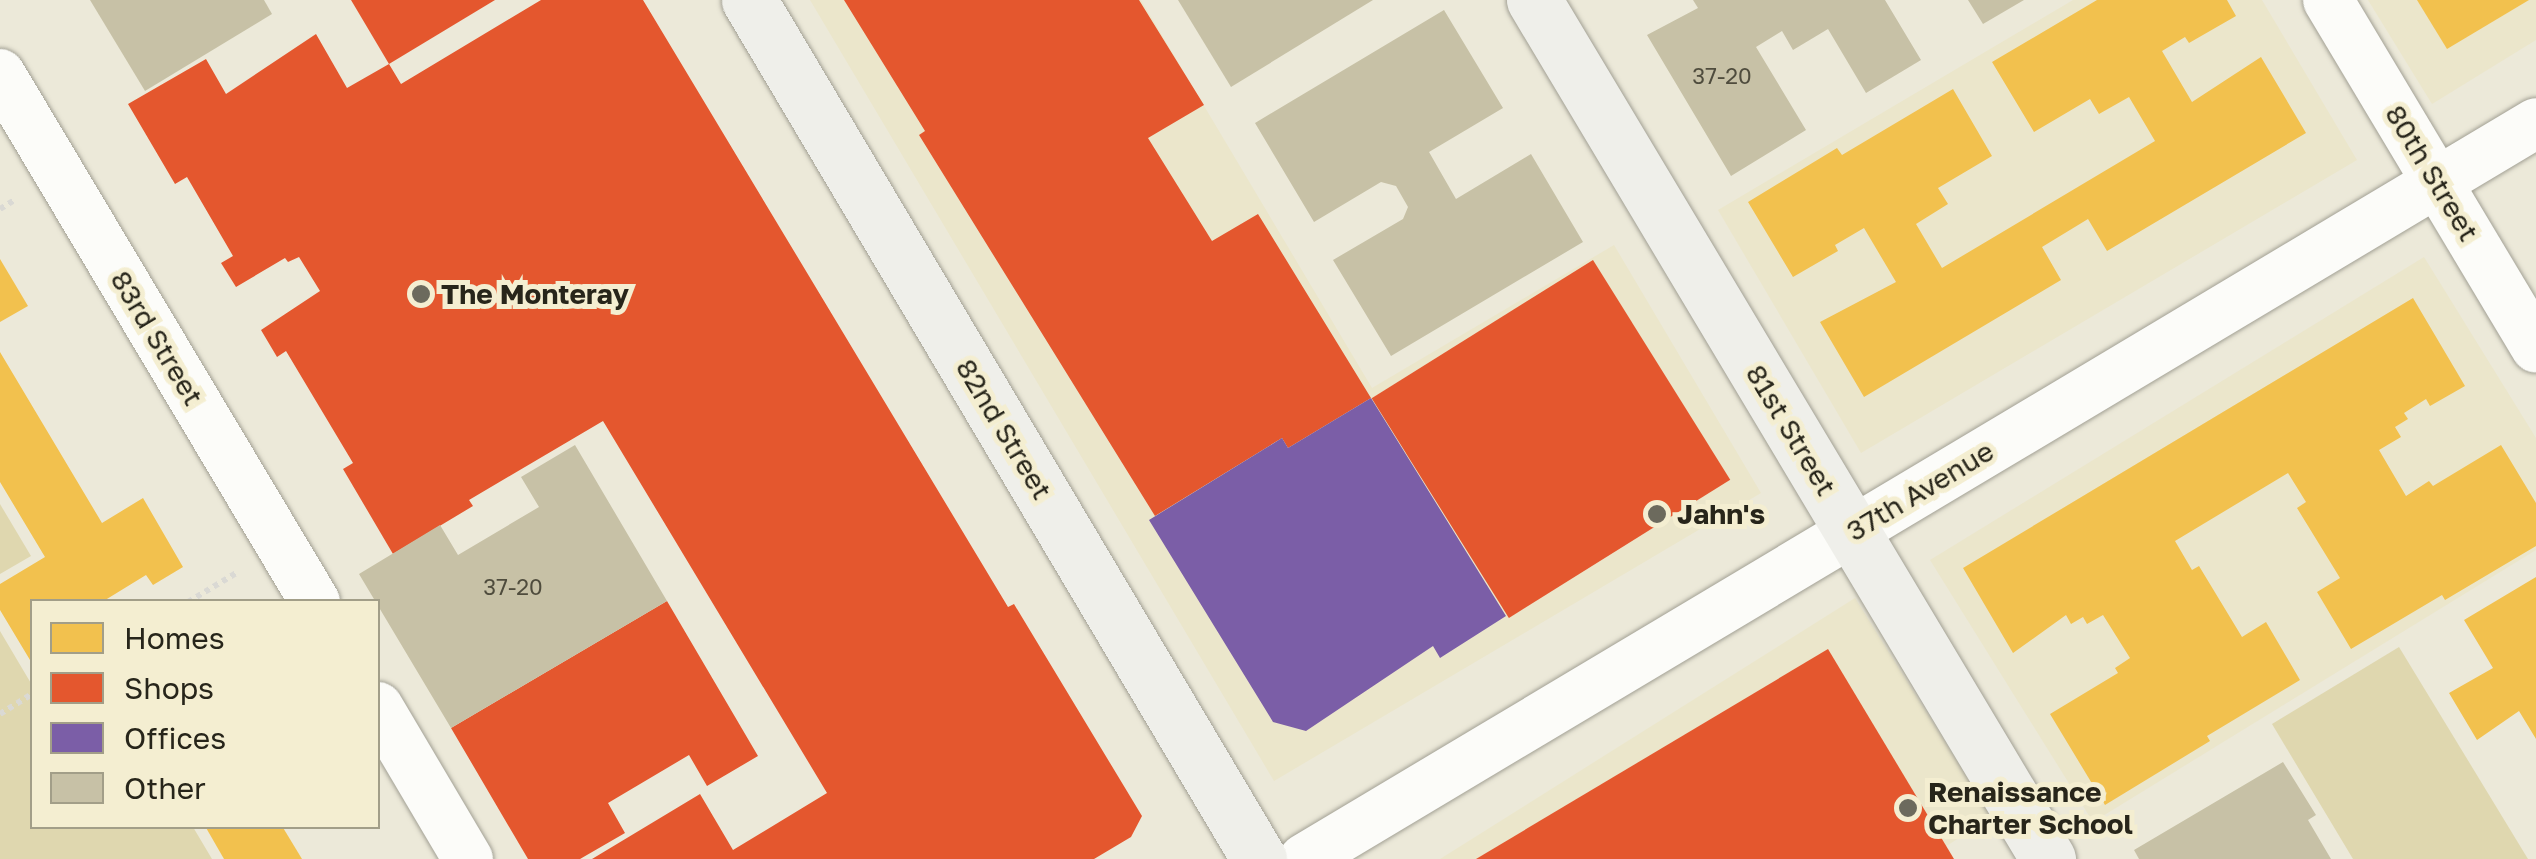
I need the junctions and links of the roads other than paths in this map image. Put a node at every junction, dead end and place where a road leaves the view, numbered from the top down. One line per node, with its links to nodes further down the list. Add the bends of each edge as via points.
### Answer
1 (749, 0): 12 (street, 82nd Street)
2 (1534, 0): 8 (street, 81st Street)
3 (2328, 0): 6 (street, 80th Street)
4 (0, 74): 9 (street, 83rd Street)
5 (2536, 123): 6 (street, 37th Avenue)
6 (2436, 182): 7 (street, 80th Street); 8 (street, 37th Avenue)
7 (2536, 347)
8 (1852, 532): 13 (street, 37th Avenue); 14 (street, 81st Street)
9 (312, 599)
10 (380, 710): 11 (street)
11 (468, 859)
12 (1258, 859)
13 (1304, 859)
14 (2048, 859)

